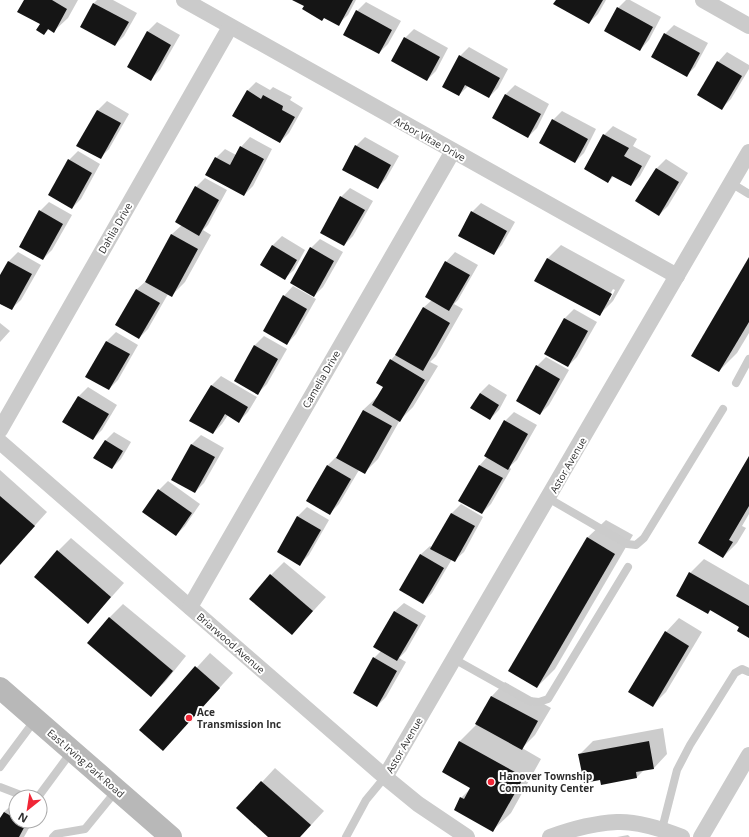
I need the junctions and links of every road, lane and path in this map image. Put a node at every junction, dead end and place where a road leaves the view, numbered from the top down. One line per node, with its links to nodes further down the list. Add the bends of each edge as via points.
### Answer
1 (184, 0): 4 (street, Arbor Vitae Drive)
2 (703, 0): 3 (street)
3 (749, 26)
4 (230, 27): 5 (street, Arbor Vitae Drive); 13 (street, Dahlia Drive)
5 (453, 151): 9 (street, Arbor Vitae Drive); 17 (street, Camelia Drive)
6 (749, 152): 7 (street, Astor Avenue)
7 (731, 183): 8 (lane); 9 (street, Astor Avenue)
8 (749, 194)
9 (677, 276): 15 (street, Astor Avenue)
10 (749, 359): 11 (lane)
11 (736, 382)
12 (723, 409): 15 (lane, via 644,538 636,545 627,544)
13 (0, 430)
14 (0, 442): 17 (street, Briarwood Avenue)
15 (548, 498): 18 (street, Astor Avenue)
16 (628, 567): 18 (lane, via 548,699 539,702 529,701)
17 (190, 607): 25 (street, Briarwood Avenue)
18 (454, 659): 25 (street, Astor Avenue)
19 (749, 672): 28 (lane, via 742,669 735,673 690,745 677,770)
20 (0, 688): 21 (main road, East Irving Park Road)
21 (35, 719): 22 (main road, East Irving Park Road); 24 (lane)
22 (72, 751): 26 (lane); 27 (main road, East Irving Park Road)
23 (749, 755): 36 (street)
24 (0, 767)
25 (385, 777): 32 (lane, via 366,800); 33 (street, Briarwood Avenue, via 418,804)
26 (44, 789)
27 (117, 790): 29 (lane); 31 (main road, East Irving Park Road)
28 (662, 829): 34 (street, via 617,822); 35 (street)
29 (85, 833): 30 (lane, via 56,834)
30 (53, 837)
31 (171, 837)
32 (346, 837)
33 (467, 837)
34 (550, 837)
35 (682, 837)
36 (701, 837)

